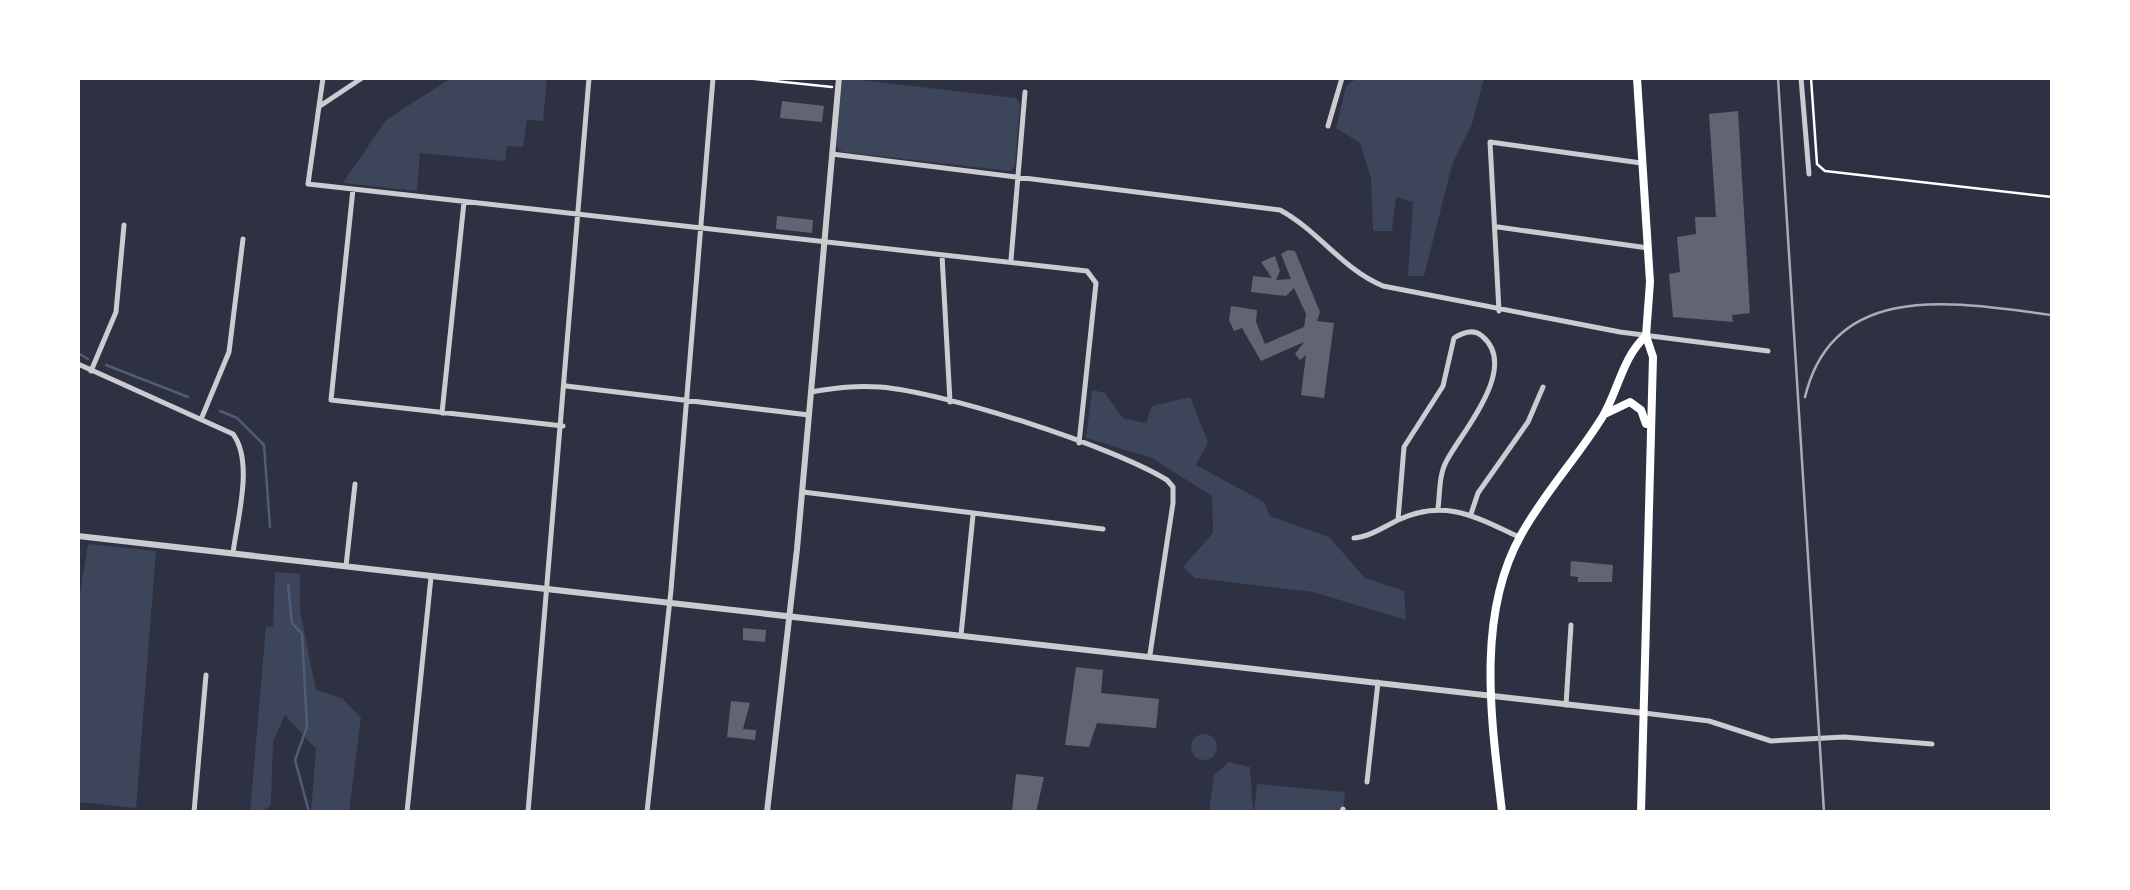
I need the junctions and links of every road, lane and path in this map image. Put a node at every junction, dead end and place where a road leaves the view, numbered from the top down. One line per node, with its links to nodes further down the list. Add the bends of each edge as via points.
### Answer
1 (322, 78): 13 (street)
2 (362, 78): 13 (street)
3 (589, 78): 22 (street)
4 (713, 78): 25 (street)
5 (746, 78): 11 (path)
6 (839, 78): 11 (street)
7 (1342, 78): 14 (street)
8 (1637, 78): 16 (main road)
9 (1801, 78): 17 (street)
10 (1811, 78): 20 (path, via 1818,164 1825,171)
11 (838, 88): 15 (street)
12 (1025, 92): 18 (street)
13 (320, 106): 19 (street, via 308,184)
14 (1328, 126)
15 (832, 154): 18 (street); 27 (street)
16 (1643, 163): 24 (street, via 1490,142); 28 (main road)
17 (1809, 174)
18 (1017, 178): 30 (street); 31 (street, via 1280,210 1364,278)
19 (353, 189): 21 (street); 41 (street, via 331,400)
20 (2052, 197)
21 (464, 202): 22 (street); 41 (street)
22 (580, 216): 25 (street); 36 (street)
23 (124, 226): 35 (street, via 116,312)
24 (1498, 227): 28 (street); 31 (street)
25 (703, 229): 27 (street); 39 (street)
26 (243, 239): 44 (street, via 229,352)
27 (824, 244): 29 (street); 38 (street)
28 (1648, 248): 32 (main road)
29 (942, 255): 30 (street); 40 (street)
30 (1011, 260): 47 (street, via 1075,266 1094,276)
31 (1499, 311): 32 (street)
32 (1646, 336): 33 (street); 43 (main road); 46 (main road, via 1653,356)
33 (1768, 350)
34 (78, 364): 35 (street)
35 (92, 371): 44 (street)
36 (566, 386): 39 (street); 45 (street)
37 (1543, 387): 52 (street, via 1528,422 1478,492)
38 (811, 392): 40 (street, via 883,387); 42 (street)
39 (686, 402): 42 (street); 62 (street)
40 (950, 402): 47 (street)
41 (442, 412): 45 (street)
42 (809, 415): 49 (street)
43 (1603, 416): 46 (main road, via 1630,402 1642,410); 56 (main road)
44 (202, 417): 58 (street, via 233,434 241,451)
45 (563, 426): 61 (street)
46 (1648, 428): 71 (main road)
47 (1079, 443): 66 (street, via 1172,487)
48 (355, 484): 59 (street)
49 (802, 492): 51 (street); 63 (street)
50 (1438, 508): 52 (street); 53 (street); 53 (street, via 1445,463 1488,396 1492,356 1476,332 1454,338 1443,386 1404,447)
51 (973, 514): 54 (street); 65 (street)
52 (1472, 514): 56 (street)
53 (1398, 520): 57 (street)
54 (1103, 529)
55 (78, 536): 58 (street)
56 (1520, 537): 69 (main road, via 1501,583)
57 (1354, 538)
58 (234, 554): 59 (street)
59 (346, 566): 60 (street)
60 (431, 576): 61 (street); 75 (street)
61 (548, 588): 62 (street); 76 (street)
62 (668, 601): 63 (street); 77 (street)
63 (788, 615): 65 (street); 78 (street)
64 (1571, 625): 70 (street)
65 (961, 635): 66 (street)
66 (1150, 654): 68 (street)
67 (206, 675): 74 (street)
68 (1378, 682): 69 (street); 73 (street)
69 (1491, 696): 70 (street); 79 (main road)
70 (1566, 704): 71 (street)
71 (1643, 713): 72 (street, via 1710,721 1772,741 1844,737); 80 (main road)
72 (1932, 744)
73 (1366, 782)
74 (194, 812)
75 (407, 812)
76 (528, 812)
77 (647, 812)
78 (767, 812)
79 (1502, 812)
80 (1641, 812)

